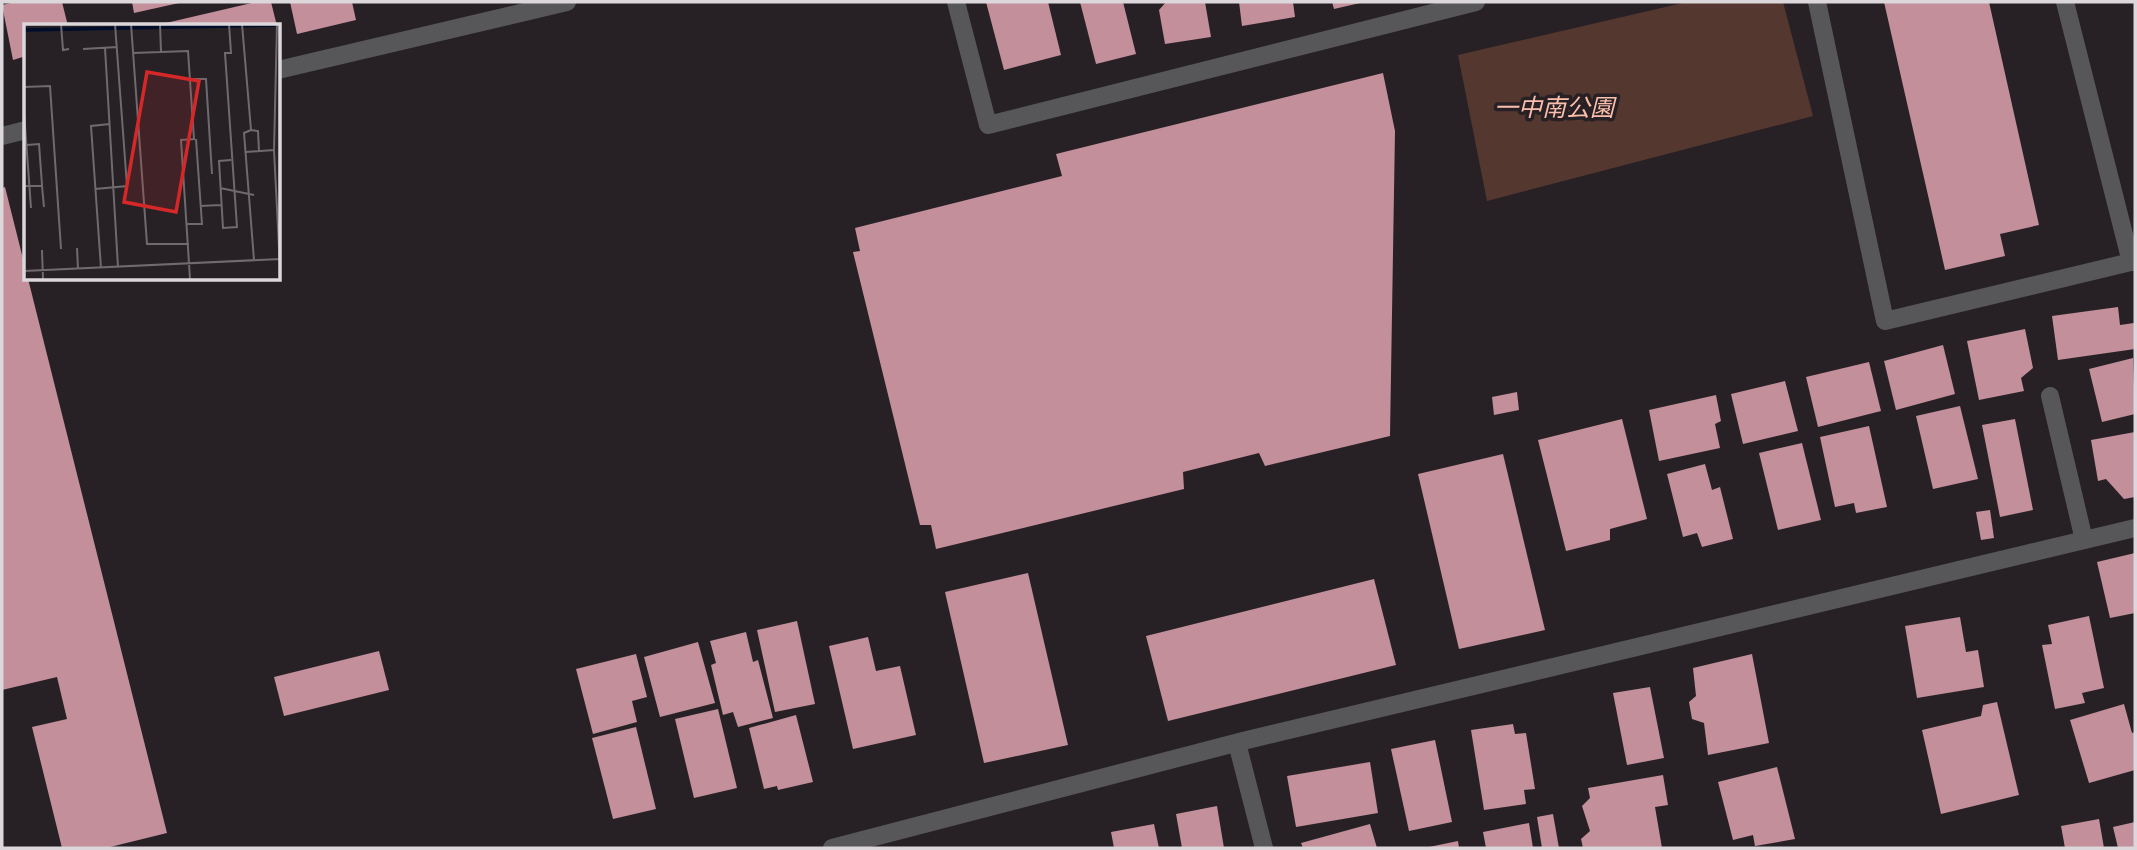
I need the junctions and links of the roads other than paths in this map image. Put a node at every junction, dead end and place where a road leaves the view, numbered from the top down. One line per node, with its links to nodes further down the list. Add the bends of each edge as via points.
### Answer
1 (567, 2): 6 (street)
2 (956, 2): 3 (street, via 988,125)
3 (1476, 2)
4 (1817, 2): 9 (street, via 1885,321)
5 (2065, 2): 9 (street)
6 (280, 70)
7 (24, 130): 8 (street)
8 (2, 136)
9 (2133, 262)
10 (2050, 396): 12 (street)
11 (2135, 528): 12 (street)
12 (2084, 540): 13 (street)
13 (1237, 743): 14 (street); 15 (street)
14 (832, 848)
15 (1264, 848)

